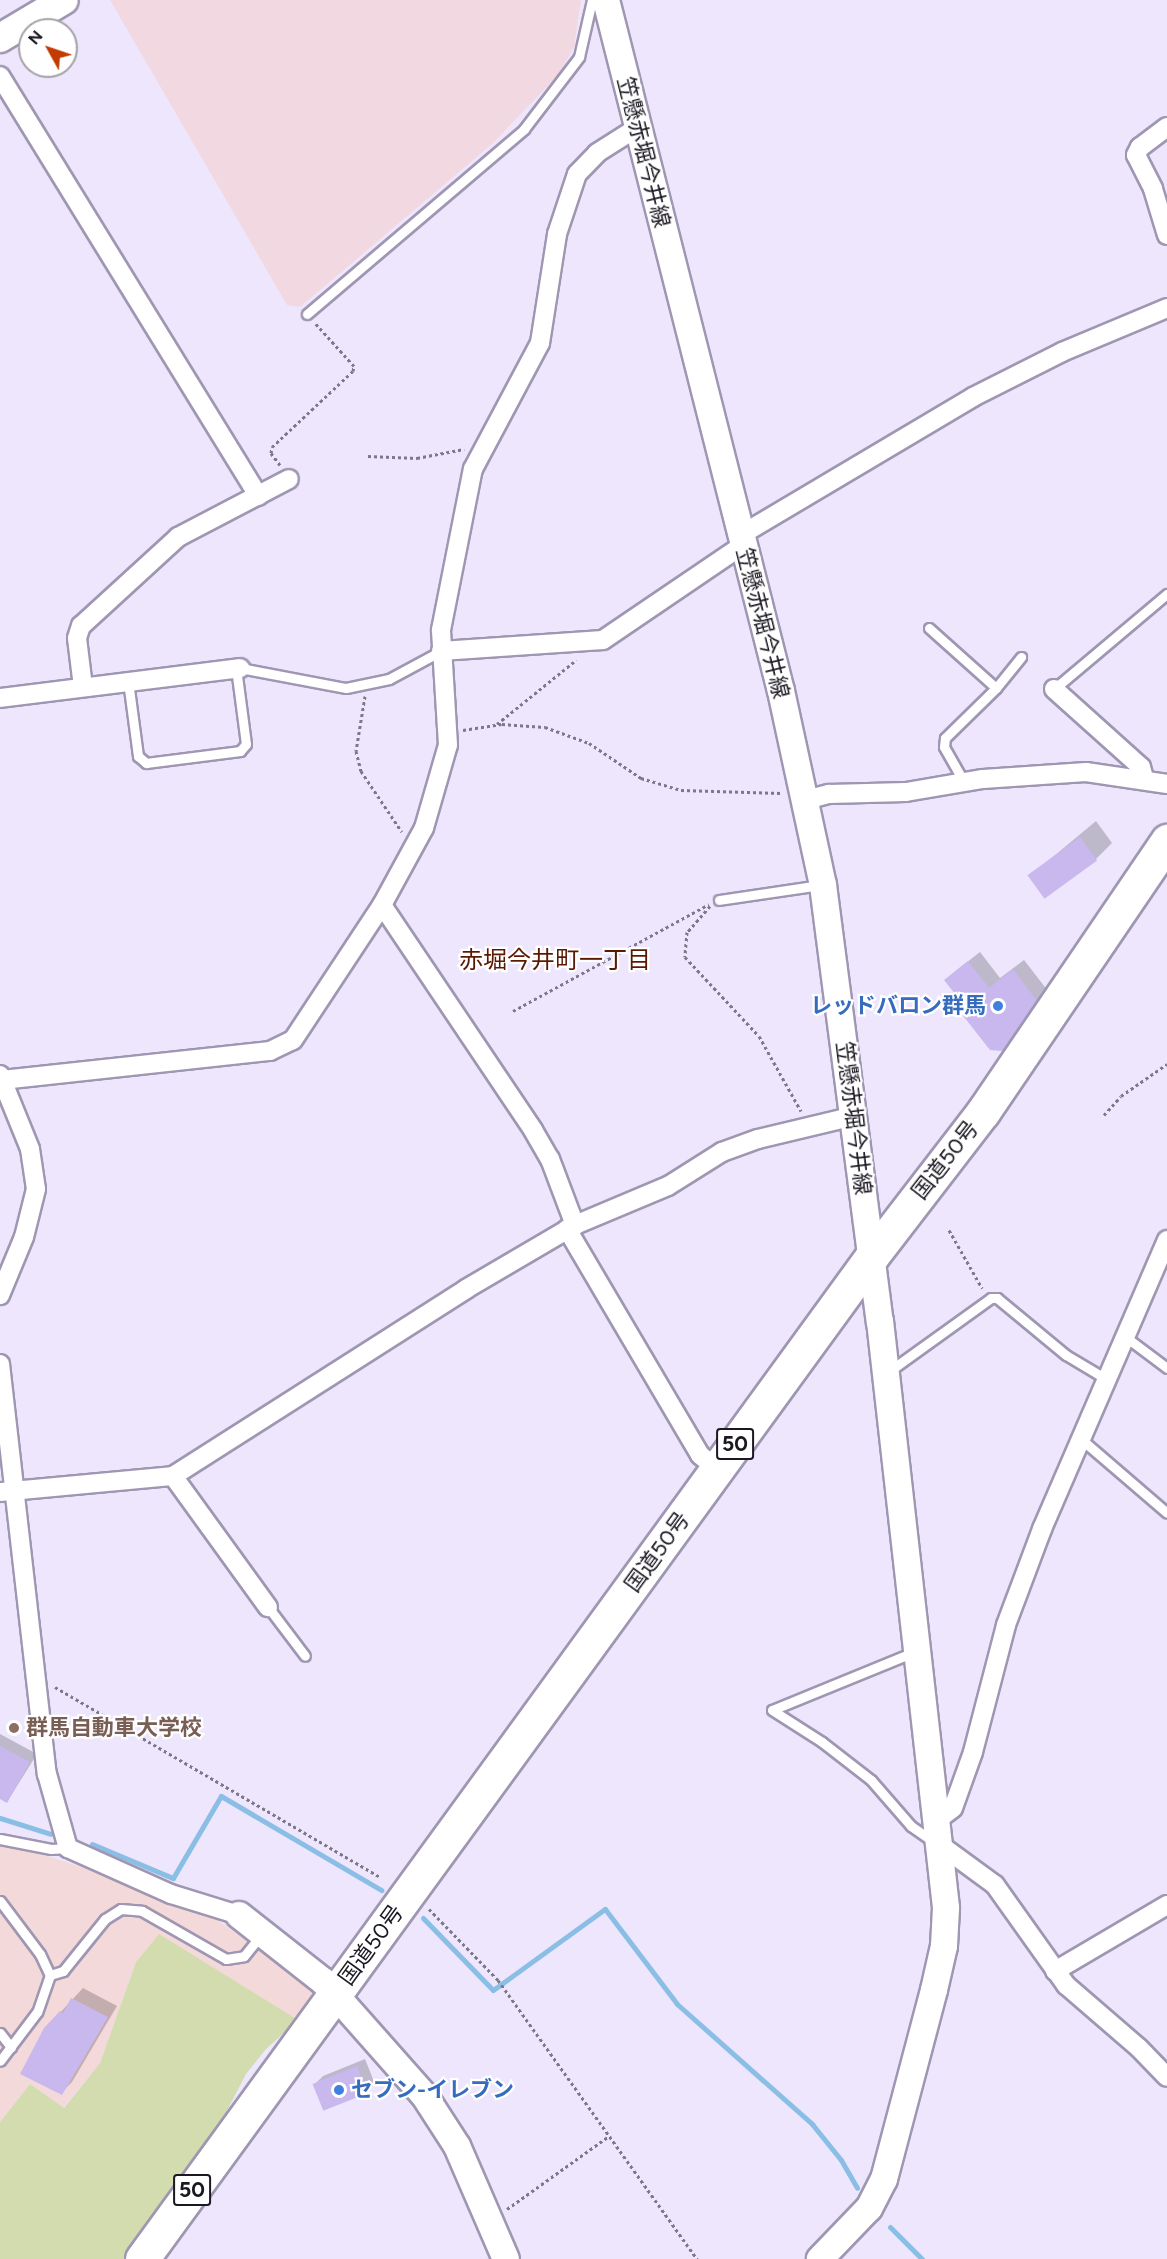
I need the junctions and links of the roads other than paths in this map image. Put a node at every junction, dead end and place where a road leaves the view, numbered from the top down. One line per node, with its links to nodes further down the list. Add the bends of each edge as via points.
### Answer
1 (64, 0): 4 (main road)
2 (592, 0): 9 (lane, via 579,57 524,129)
3 (606, 0): 7 (street, 笠懸赤堀今井線)
4 (0, 38)
5 (0, 76): 12 (street)
6 (1167, 127): 8 (street, via 1136,155 1153,189)
7 (638, 128): 13 (street, 笠懸赤堀今井線); 16 (street, via 621,135 577,174 557,234 540,343 473,469 441,630)
8 (1167, 235)
9 (307, 314)
10 (1165, 314): 13 (street, via 1062,352 974,397)
11 (289, 478): 12 (street)
12 (258, 496): 20 (street, via 178,537 81,626 77,638)
13 (742, 540): 16 (street, via 617,633 594,642); 27 (street, 笠懸赤堀今井線)
14 (1167, 594): 22 (lane)
15 (929, 628): 21 (lane)
16 (441, 651): 18 (lane, via 389,679 346,688); 31 (street, via 447,734 444,765 414,848)
17 (1021, 657): 21 (lane)
18 (238, 668): 19 (street); 19 (lane, via 246,744 240,751 146,763 138,756)
19 (128, 681): 20 (street)
20 (83, 687): 23 (street)
21 (996, 688): 25 (lane, via 944,742)
22 (1054, 689): 24 (street, via 1140,767)
23 (0, 698)
24 (1144, 778): 25 (street, via 1086,772); 26 (street)
25 (964, 782): 27 (street, via 906,792)
26 (1167, 784)
27 (805, 796): 29 (street, 笠懸赤堀今井線)
28 (1167, 841): 36 (highway, 国道50号 / 50, via 983,1112)
29 (823, 885): 30 (lane); 33 (street, 笠懸赤堀今井線)
30 (719, 900)
31 (382, 905): 32 (street, via 287,1046 270,1052); 34 (street, via 533,1130 550,1159)
32 (1, 1078): 37 (street, via 30,1149 36,1189 24,1237)
33 (854, 1116): 34 (street, via 722,1152 668,1186); 36 (street, 笠懸赤堀今井線)
34 (571, 1227): 44 (street, via 700,1455); 45 (street, via 438,1306)
35 (1167, 1240): 38 (street)
36 (872, 1256): 41 (street, 笠懸赤堀今井線); 44 (highway, 国道50号 / 50)
37 (0, 1295)
38 (1127, 1338): 40 (lane); 42 (street)
39 (0, 1364): 46 (street)
40 (1167, 1368)
41 (886, 1374): 42 (lane, via 991,1298 997,1298 1066,1355); 49 (street, 笠懸赤堀今井線)
42 (1108, 1380): 43 (street)
43 (1082, 1440): 47 (lane); 51 (street, via 1006,1625 973,1752 953,1808)
44 (717, 1469): 60 (highway, 国道50号 / 50)
45 (173, 1476): 46 (street); 48 (street)
46 (7, 1491): 53 (street, via 39,1682 47,1774)
47 (1167, 1513)
48 (268, 1607): 50 (lane)
49 (920, 1649): 51 (street, 笠懸赤堀今井線); 51 (lane, via 772,1710 871,1780 911,1826)
50 (305, 1656)
51 (938, 1833): 58 (street, via 994,1885); 67 (street, 笠懸赤堀今井線, via 946,1908 944,1946 885,2179 868,2208)
52 (0, 1839): 53 (lane, via 51,1849)
53 (68, 1848): 56 (street, via 171,1894)
54 (1, 1904): 59 (lane, via 40,1954)
55 (1167, 1905): 58 (street)
56 (239, 1915): 57 (street)
57 (263, 1932): 59 (lane, via 244,1956 226,1959 142,1911 121,1909 105,1919 63,1971); 60 (street)
58 (1055, 1971): 64 (street, via 1082,2002 1139,2048)
59 (50, 1975): 62 (lane, via 37,2012)
60 (334, 1995): 65 (highway, 国道50号 / 50); 66 (street, via 437,2112 457,2146)
61 (0, 2033): 62 (lane)
62 (11, 2047): 63 (lane)
63 (0, 2061)
64 (1167, 2078)
65 (142, 2259)
66 (506, 2259)
67 (820, 2259)

